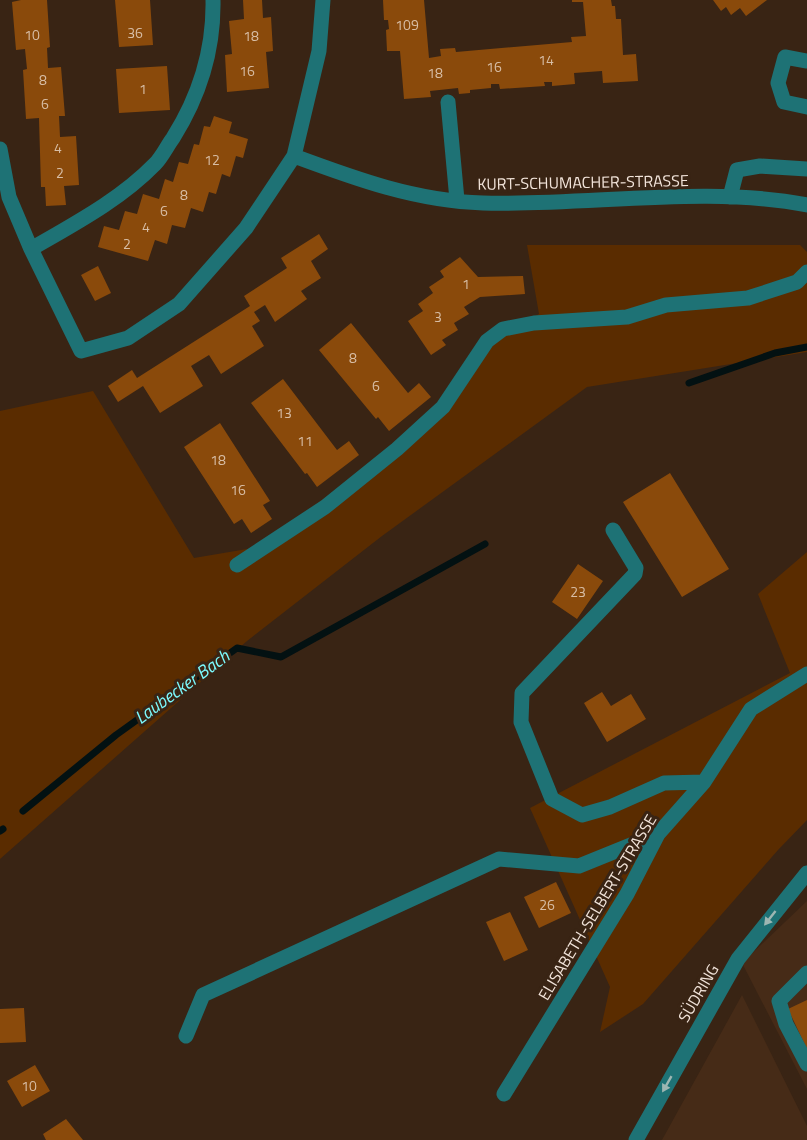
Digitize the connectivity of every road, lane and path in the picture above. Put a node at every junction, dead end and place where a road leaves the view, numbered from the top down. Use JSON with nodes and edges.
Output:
{"nodes":[{"id":1,"x":213,"y":0,"type":"edge"},
{"id":2,"x":323,"y":0,"type":"edge"},
{"id":3,"x":807,"y":61,"type":"edge"},
{"id":4,"x":448,"y":102,"type":"dead end"},
{"id":5,"x":807,"y":107,"type":"edge"},
{"id":6,"x":0,"y":149,"type":"edge"},
{"id":7,"x":294,"y":156,"type":"junction"},
{"id":8,"x":807,"y":169,"type":"edge"},
{"id":9,"x":730,"y":197,"type":"junction"},
{"id":10,"x":457,"y":200,"type":"junction"},
{"id":11,"x":807,"y":205,"type":"edge"},
{"id":12,"x":31,"y":249,"type":"junction"},
{"id":13,"x":807,"y":272,"type":"edge"},
{"id":14,"x":613,"y":530,"type":"dead end"},
{"id":15,"x":237,"y":565,"type":"dead end"},
{"id":16,"x":807,"y":674,"type":"edge"},
{"id":17,"x":704,"y":782,"type":"junction"},
{"id":18,"x":658,"y":834,"type":"junction"},
{"id":19,"x":807,"y":873,"type":"edge"},
{"id":20,"x":807,"y":973,"type":"edge"},
{"id":21,"x":186,"y":1036,"type":"dead end"},
{"id":22,"x":807,"y":1064,"type":"edge"},
{"id":23,"x":504,"y":1094,"type":"dead end"},
{"id":24,"x":636,"y":1140,"type":"edge"}],
"edges":[{"from":1,"to":12,"type":"street"},
{"from":2,"to":7,"type":"street"},
{"from":3,"to":5,"type":"street"},
{"from":4,"to":10,"type":"street"},
{"from":6,"to":12,"type":"street"},
{"from":7,"to":10,"type":"street","name":"KURT-SCHUMACHER-STRASSE"},
{"from":7,"to":12,"type":"street"},
{"from":8,"to":9,"type":"street"},
{"from":9,"to":10,"type":"street","name":"KURT-SCHUMACHER-STRASSE"},
{"from":9,"to":11,"type":"street","name":"KURT-SCHUMACHER-STRASSE"},
{"from":13,"to":15,"type":"street"},
{"from":14,"to":17,"type":"street"},
{"from":16,"to":17,"type":"street","name":"ELISABETH-SELBERT-STRASSE"},
{"from":17,"to":18,"type":"street","name":"ELISABETH-SELBERT-STRASSE"},
{"from":18,"to":21,"type":"street"},
{"from":18,"to":23,"type":"street","name":"ELISABETH-SELBERT-STRASSE"},
{"from":19,"to":24,"type":"street","name":"SÜDRING","one_way":true},
{"from":20,"to":22,"type":"street"}]}
